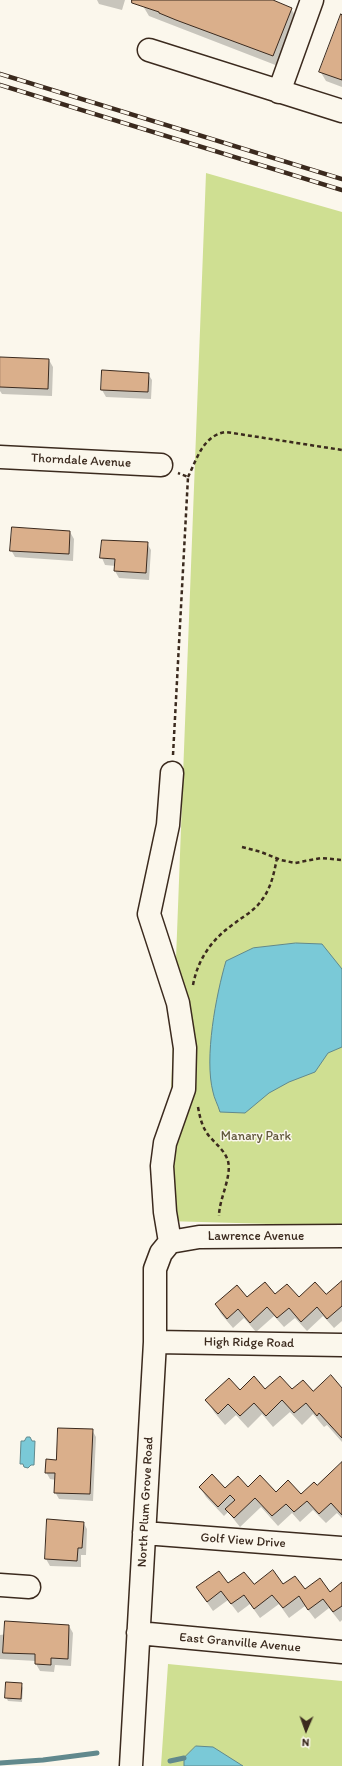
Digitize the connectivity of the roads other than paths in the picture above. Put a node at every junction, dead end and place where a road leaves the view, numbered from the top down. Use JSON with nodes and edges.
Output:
{"nodes":[{"id":1,"x":312,"y":0,"type":"edge"},
{"id":2,"x":149,"y":50,"type":"dead end"},
{"id":3,"x":279,"y":92,"type":"junction"},
{"id":4,"x":342,"y":111,"type":"edge"},
{"id":5,"x":0,"y":457,"type":"edge"},
{"id":6,"x":161,"y":465,"type":"road end"},
{"id":7,"x":172,"y":773,"type":"road end"},
{"id":8,"x":342,"y":1236,"type":"edge"},
{"id":9,"x":170,"y":1242,"type":"junction"},
{"id":10,"x":155,"y":1342,"type":"junction"},
{"id":11,"x":342,"y":1345,"type":"edge"},
{"id":12,"x":144,"y":1533,"type":"junction"},
{"id":13,"x":342,"y":1548,"type":"edge"},
{"id":14,"x":0,"y":1585,"type":"edge"},
{"id":15,"x":29,"y":1587,"type":"dead end"},
{"id":16,"x":138,"y":1633,"type":"junction"},
{"id":17,"x":342,"y":1652,"type":"edge"},
{"id":18,"x":131,"y":1766,"type":"edge"}],
"edges":[{"from":1,"to":3,"type":"street"},
{"from":2,"to":3,"type":"street"},
{"from":3,"to":4,"type":"street"},
{"from":5,"to":6,"type":"street","name":"Thorndale Avenue"},
{"from":7,"to":9,"type":"street"},
{"from":8,"to":9,"type":"street","name":"Lawrence Avenue"},
{"from":9,"to":10,"type":"street","name":"North Plum Grove Road"},
{"from":10,"to":11,"type":"street","name":"High Ridge Road"},
{"from":10,"to":12,"type":"street","name":"North Plum Grove Road"},
{"from":12,"to":13,"type":"street","name":"Golf View Drive"},
{"from":12,"to":16,"type":"street","name":"North Plum Grove Road"},
{"from":14,"to":15,"type":"street"},
{"from":16,"to":17,"type":"street","name":"East Granville Avenue"},
{"from":16,"to":18,"type":"street","name":"North Plum Grove Road"}]}
